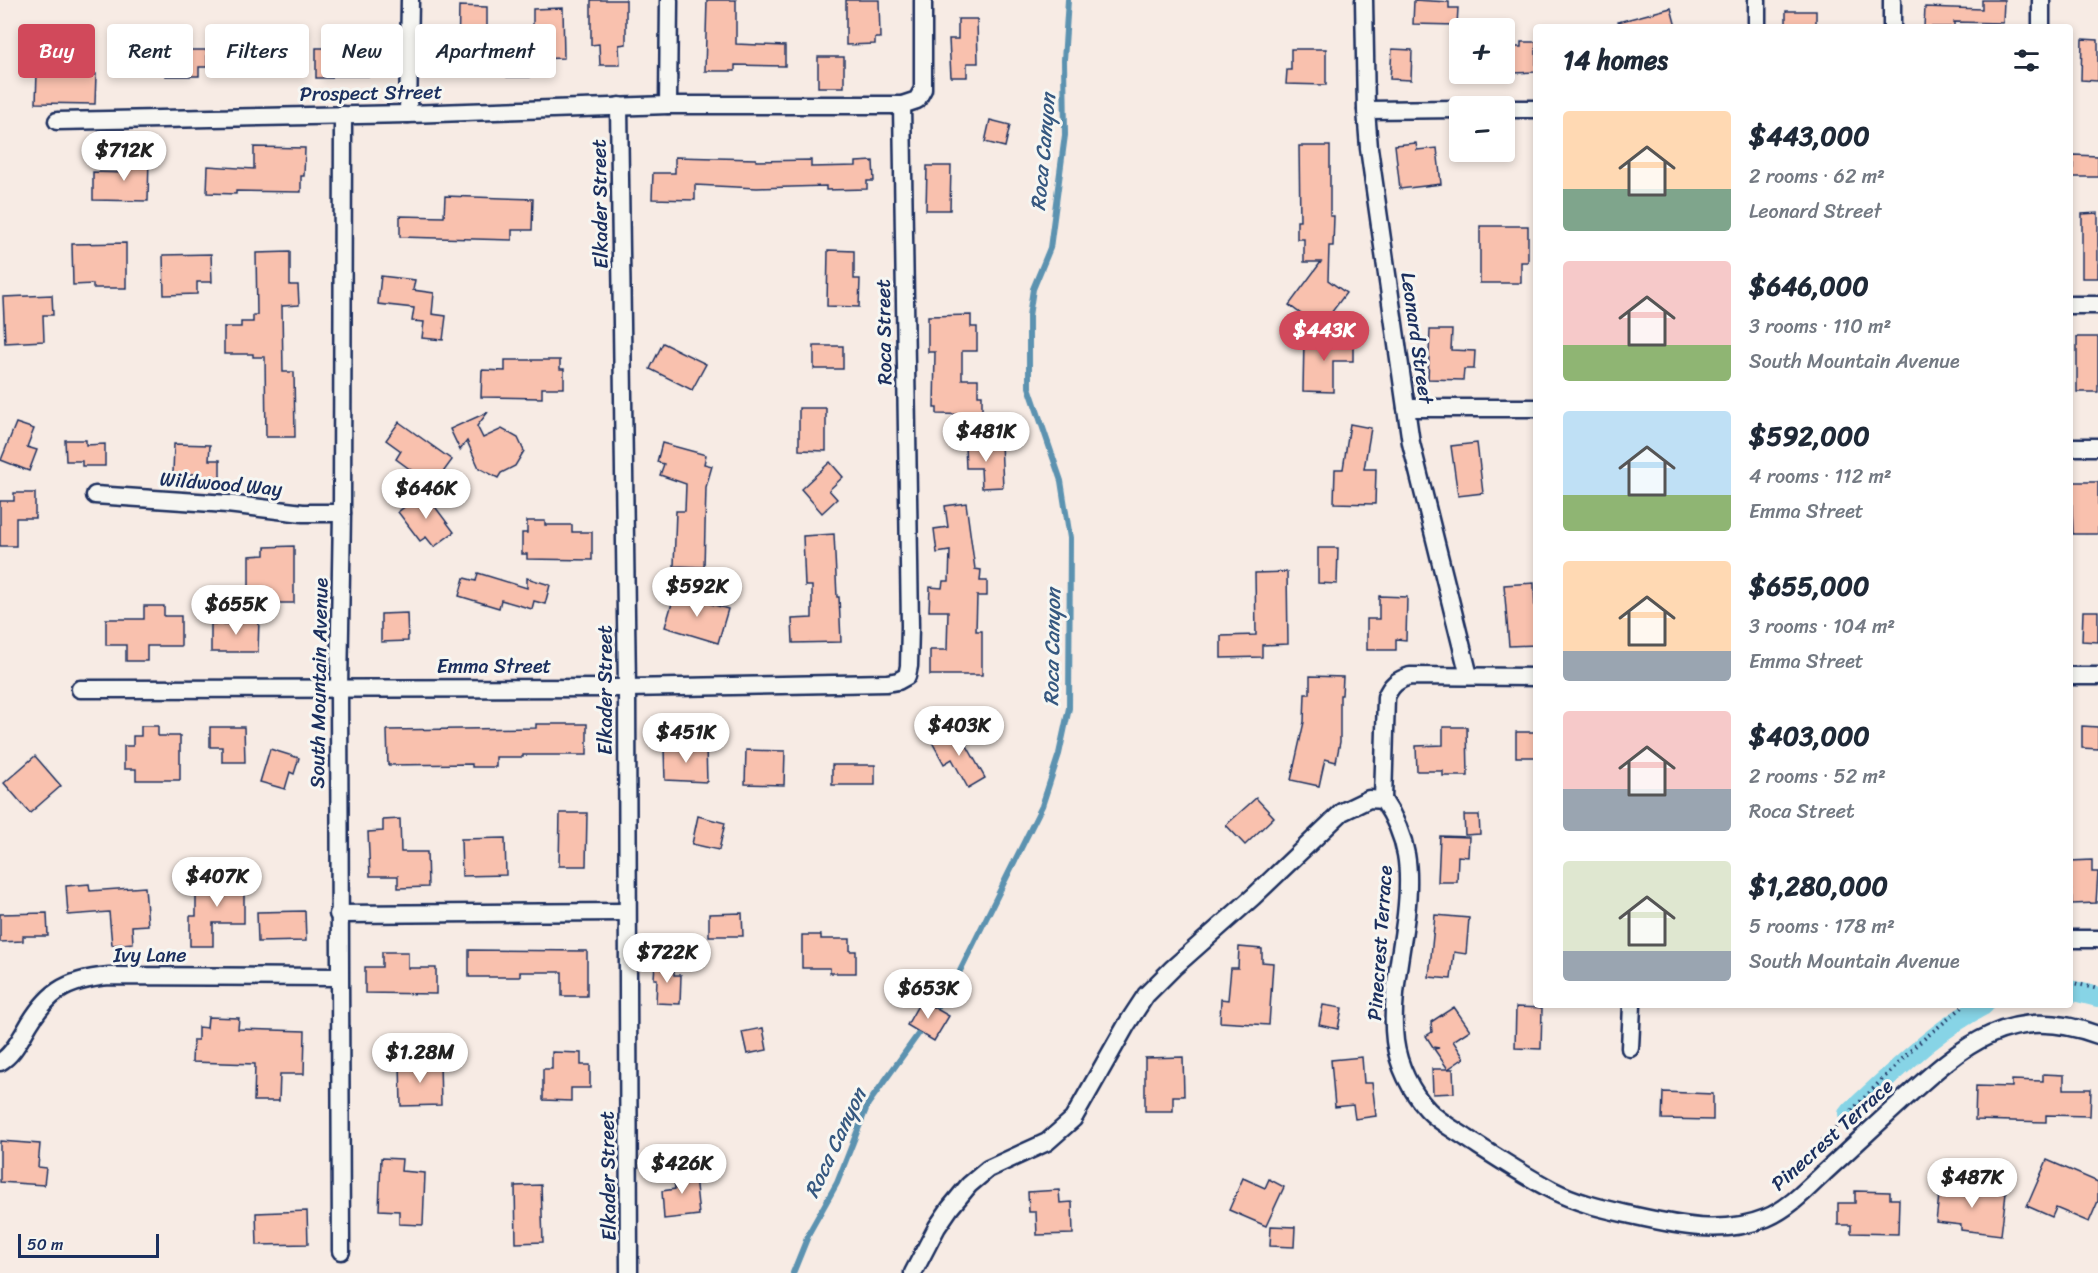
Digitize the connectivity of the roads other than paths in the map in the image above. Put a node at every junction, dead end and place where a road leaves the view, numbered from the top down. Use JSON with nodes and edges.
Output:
{"nodes":[{"id":1,"x":410,"y":0,"type":"edge"},
{"id":2,"x":669,"y":0,"type":"edge"},
{"id":3,"x":923,"y":0,"type":"edge"},
{"id":4,"x":1364,"y":0,"type":"edge"},
{"id":5,"x":1757,"y":0,"type":"edge"},
{"id":6,"x":1892,"y":0,"type":"edge"},
{"id":7,"x":2041,"y":0,"type":"edge"},
{"id":8,"x":1757,"y":24,"type":"edge"},
{"id":9,"x":1892,"y":24,"type":"edge"},
{"id":10,"x":2041,"y":24,"type":"edge"},
{"id":11,"x":668,"y":105,"type":"junction"},
{"id":12,"x":902,"y":105,"type":"junction"},
{"id":13,"x":619,"y":106,"type":"junction"},
{"id":14,"x":1449,"y":109,"type":"edge"},
{"id":15,"x":1515,"y":109,"type":"edge"},
{"id":16,"x":1533,"y":109,"type":"edge"},
{"id":17,"x":1366,"y":110,"type":"junction"},
{"id":18,"x":408,"y":114,"type":"junction"},
{"id":19,"x":343,"y":115,"type":"junction"},
{"id":20,"x":57,"y":121,"type":"dead end"},
{"id":21,"x":2073,"y":305,"type":"edge"},
{"id":22,"x":2098,"y":305,"type":"edge"},
{"id":23,"x":1406,"y":408,"type":"junction"},
{"id":24,"x":1533,"y":408,"type":"edge"},
{"id":25,"x":2073,"y":447,"type":"edge"},
{"id":26,"x":2098,"y":447,"type":"edge"},
{"id":27,"x":95,"y":495,"type":"dead end"},
{"id":28,"x":342,"y":513,"type":"junction"},
{"id":29,"x":907,"y":676,"type":"joint"},
{"id":30,"x":1469,"y":676,"type":"junction"},
{"id":31,"x":2073,"y":676,"type":"edge"},
{"id":32,"x":2098,"y":676,"type":"edge"},
{"id":33,"x":1533,"y":677,"type":"edge"},
{"id":34,"x":339,"y":687,"type":"junction"},
{"id":35,"x":627,"y":688,"type":"junction"},
{"id":36,"x":80,"y":689,"type":"dead end"},
{"id":37,"x":1383,"y":800,"type":"junction"},
{"id":38,"x":626,"y":912,"type":"junction"},
{"id":39,"x":338,"y":914,"type":"junction"},
{"id":40,"x":2073,"y":939,"type":"edge"},
{"id":41,"x":2098,"y":939,"type":"edge"},
{"id":42,"x":339,"y":977,"type":"junction"},
{"id":43,"x":1632,"y":1008,"type":"edge"},
{"id":44,"x":2098,"y":1035,"type":"edge"},
{"id":45,"x":1630,"y":1048,"type":"dead end"},
{"id":46,"x":0,"y":1062,"type":"edge"},
{"id":47,"x":341,"y":1251,"type":"dead end"},
{"id":48,"x":629,"y":1273,"type":"edge"},
{"id":49,"x":913,"y":1273,"type":"edge"}],
"edges":[{"from":1,"to":18,"type":"street"},
{"from":2,"to":11,"type":"street"},
{"from":3,"to":12,"type":"street"},
{"from":4,"to":17,"type":"street","name":"Leonard Street"},
{"from":5,"to":8,"type":"street"},
{"from":6,"to":9,"type":"street"},
{"from":7,"to":10,"type":"street"},
{"from":11,"to":12,"type":"street","name":"Prospect Street"},
{"from":11,"to":13,"type":"street","name":"Prospect Street"},
{"from":12,"to":29,"type":"street","name":"Roca Street"},
{"from":13,"to":18,"type":"street","name":"Prospect Street"},
{"from":13,"to":35,"type":"street","name":"Elkader Street"},
{"from":14,"to":17,"type":"street"},
{"from":15,"to":16,"type":"street"},
{"from":17,"to":23,"type":"street","name":"Leonard Street"},
{"from":18,"to":19,"type":"street","name":"Prospect Street"},
{"from":19,"to":20,"type":"street","name":"Prospect Street"},
{"from":19,"to":28,"type":"street","name":"South Mountain Avenue"},
{"from":21,"to":22,"type":"street"},
{"from":23,"to":24,"type":"street"},
{"from":23,"to":30,"type":"street","name":"Leonard Street"},
{"from":25,"to":26,"type":"street"},
{"from":27,"to":28,"type":"street","name":"Wildwood Way"},
{"from":28,"to":34,"type":"street","name":"South Mountain Avenue"},
{"from":29,"to":35,"type":"street","name":"Emma Street"},
{"from":30,"to":33,"type":"street"},
{"from":30,"to":37,"type":"street"},
{"from":31,"to":32,"type":"street"},
{"from":34,"to":35,"type":"street","name":"Emma Street"},
{"from":34,"to":36,"type":"street","name":"Emma Street"},
{"from":34,"to":39,"type":"street","name":"South Mountain Avenue"},
{"from":35,"to":38,"type":"street","name":"Elkader Street"},
{"from":37,"to":44,"type":"street","name":"Pinecrest Terrace"},
{"from":37,"to":49,"type":"street"},
{"from":38,"to":39,"type":"street"},
{"from":38,"to":48,"type":"street","name":"Elkader Street"},
{"from":39,"to":42,"type":"street","name":"South Mountain Avenue"},
{"from":40,"to":41,"type":"street"},
{"from":42,"to":46,"type":"street","name":"Ivy Lane"},
{"from":42,"to":47,"type":"street","name":"South Mountain Avenue"},
{"from":43,"to":45,"type":"street"}]}
